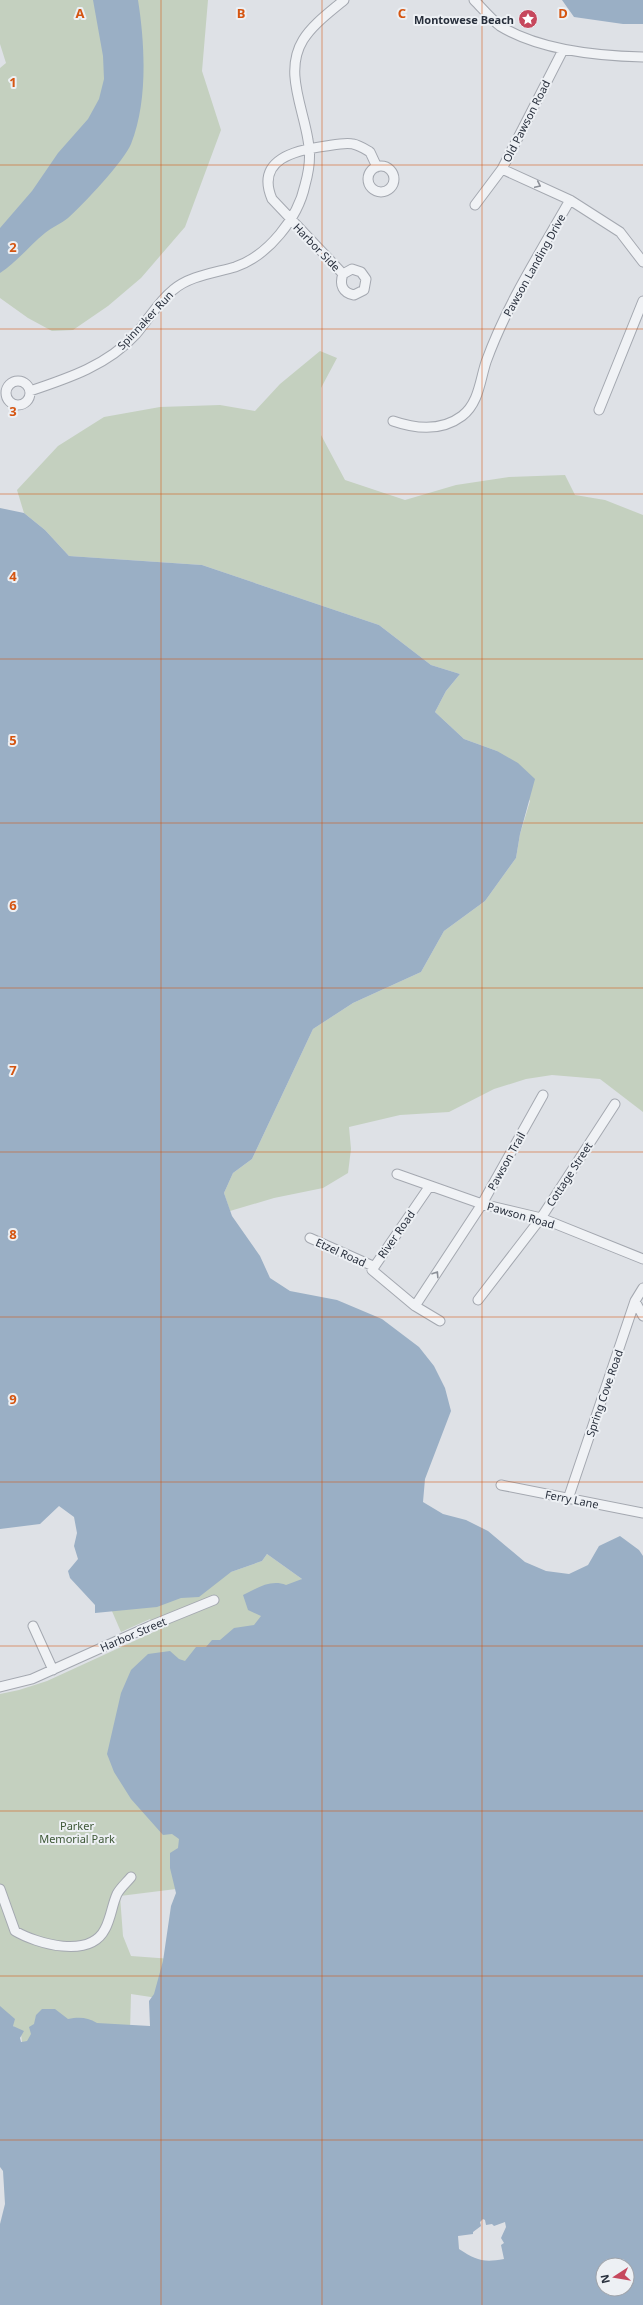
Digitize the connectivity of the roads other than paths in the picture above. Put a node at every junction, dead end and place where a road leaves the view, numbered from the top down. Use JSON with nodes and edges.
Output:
{"nodes":[{"id":1,"x":344,"y":0,"type":"edge"},
{"id":2,"x":474,"y":0,"type":"edge"},
{"id":3,"x":563,"y":50,"type":"junction"},
{"id":4,"x":643,"y":57,"type":"edge"},
{"id":5,"x":309,"y":148,"type":"junction"},
{"id":6,"x":376,"y":167,"type":"dead end"},
{"id":7,"x":502,"y":169,"type":"junction"},
{"id":8,"x":570,"y":200,"type":"junction"},
{"id":9,"x":475,"y":205,"type":"dead end"},
{"id":10,"x":291,"y":219,"type":"junction"},
{"id":11,"x":643,"y":262,"type":"edge"},
{"id":12,"x":343,"y":274,"type":"dead end"},
{"id":13,"x":643,"y":302,"type":"edge"},
{"id":14,"x":30,"y":391,"type":"dead end"},
{"id":15,"x":599,"y":410,"type":"dead end"},
{"id":16,"x":393,"y":421,"type":"dead end"},
{"id":17,"x":543,"y":1095,"type":"dead end"},
{"id":18,"x":614,"y":1104,"type":"dead end"},
{"id":19,"x":397,"y":1174,"type":"dead end"},
{"id":20,"x":429,"y":1187,"type":"junction"},
{"id":21,"x":482,"y":1204,"type":"junction"},
{"id":22,"x":541,"y":1218,"type":"junction"},
{"id":23,"x":310,"y":1238,"type":"dead end"},
{"id":24,"x":643,"y":1259,"type":"edge"},
{"id":25,"x":373,"y":1266,"type":"junction"},
{"id":26,"x":643,"y":1288,"type":"edge"},
{"id":27,"x":478,"y":1300,"type":"dead end"},
{"id":28,"x":635,"y":1301,"type":"junction"},
{"id":29,"x":415,"y":1306,"type":"junction"},
{"id":30,"x":643,"y":1316,"type":"edge"},
{"id":31,"x":440,"y":1321,"type":"dead end"},
{"id":32,"x":501,"y":1485,"type":"dead end"},
{"id":33,"x":568,"y":1499,"type":"junction"},
{"id":34,"x":643,"y":1513,"type":"edge"},
{"id":35,"x":214,"y":1600,"type":"dead end"},
{"id":36,"x":33,"y":1626,"type":"dead end"},
{"id":37,"x":53,"y":1670,"type":"junction"},
{"id":38,"x":0,"y":1687,"type":"edge"},
{"id":39,"x":131,"y":1877,"type":"dead end"},
{"id":40,"x":0,"y":1889,"type":"edge"}],
"edges":[{"from":1,"to":5,"type":"street","name":"Spinnaker Run"},
{"from":2,"to":3,"type":"street"},
{"from":3,"to":4,"type":"street"},
{"from":3,"to":7,"type":"street","name":"Old Pawson Road"},
{"from":5,"to":6,"type":"street","name":"Harbor Side"},
{"from":5,"to":10,"type":"street","name":"Spinnaker Run"},
{"from":5,"to":10,"type":"street","name":"Harbor Side"},
{"from":7,"to":8,"type":"street","name":"Old Pawson Road","one_way":true},
{"from":7,"to":9,"type":"street"},
{"from":8,"to":11,"type":"street","name":"Old Pawson Road"},
{"from":8,"to":16,"type":"street","name":"Pawson Landing Drive"},
{"from":10,"to":12,"type":"street","name":"Harbor Side"},
{"from":10,"to":14,"type":"street","name":"Spinnaker Run"},
{"from":13,"to":15,"type":"street"},
{"from":17,"to":21,"type":"street","name":"Pawson Trail"},
{"from":18,"to":22,"type":"street","name":"Cottage Street"},
{"from":19,"to":20,"type":"street","name":"Pawson Road"},
{"from":20,"to":21,"type":"street","name":"Pawson Road"},
{"from":20,"to":25,"type":"street","name":"River Road"},
{"from":21,"to":22,"type":"street","name":"Pawson Road"},
{"from":29,"to":21,"type":"street","name":"Pawson Trail","one_way":true},
{"from":22,"to":24,"type":"street","name":"Pawson Road"},
{"from":22,"to":27,"type":"street","name":"Cottage Street"},
{"from":23,"to":25,"type":"street","name":"Etzel Road"},
{"from":25,"to":29,"type":"street","name":"River Road"},
{"from":26,"to":28,"type":"street","name":"Spring Cove Road"},
{"from":28,"to":30,"type":"street"},
{"from":28,"to":33,"type":"street","name":"Spring Cove Road"},
{"from":29,"to":31,"type":"street","name":"River Road"},
{"from":32,"to":33,"type":"street","name":"Ferry Lane"},
{"from":33,"to":34,"type":"street","name":"Ferry Lane"},
{"from":35,"to":37,"type":"street","name":"Harbor Street"},
{"from":36,"to":37,"type":"street"},
{"from":37,"to":38,"type":"street","name":"Harbor Street"},
{"from":39,"to":40,"type":"street"}]}
